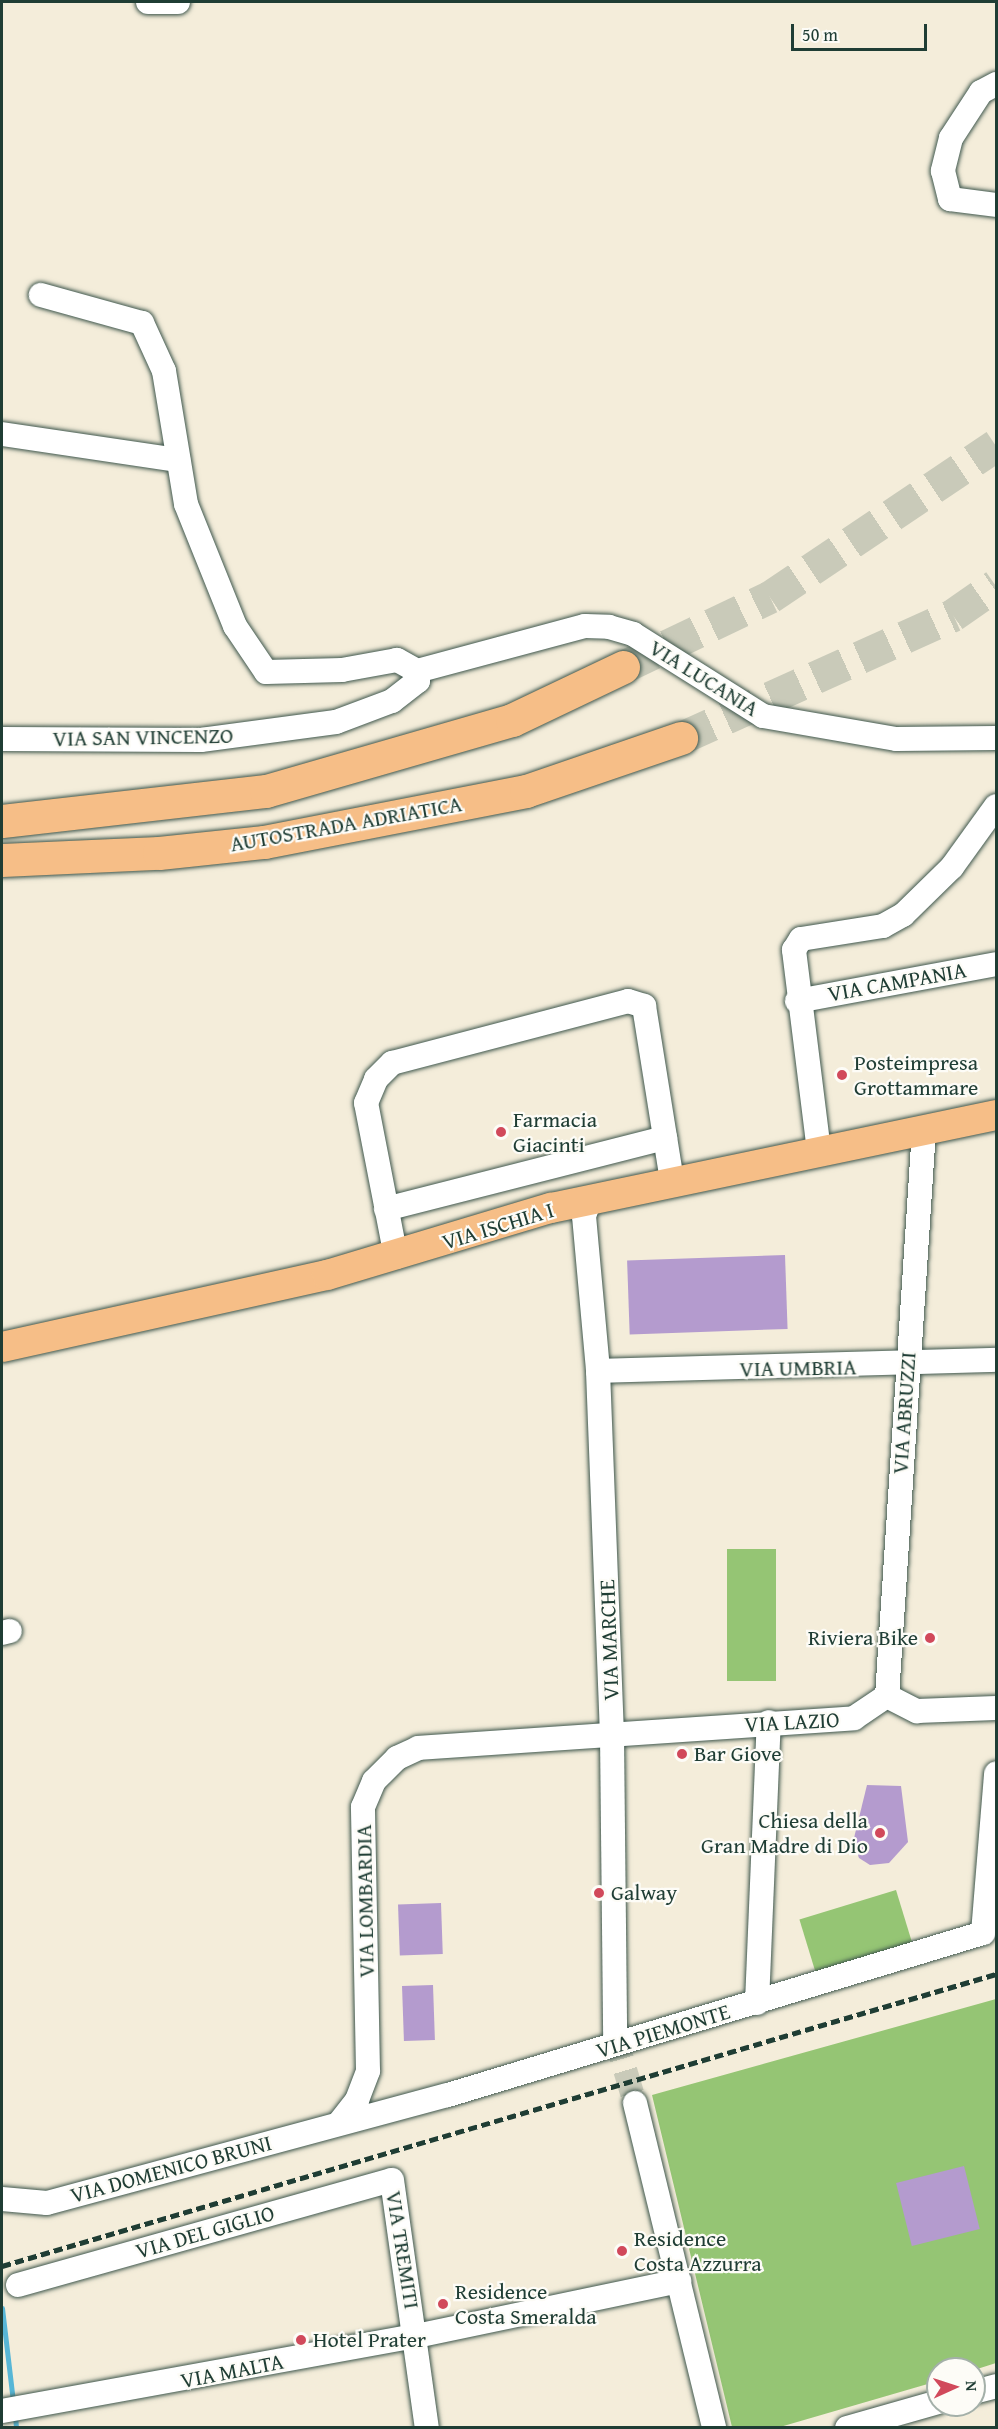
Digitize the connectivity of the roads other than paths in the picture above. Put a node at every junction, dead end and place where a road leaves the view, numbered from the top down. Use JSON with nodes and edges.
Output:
{"nodes":[{"id":1,"x":148,"y":2,"type":"edge"},
{"id":2,"x":177,"y":2,"type":"edge"},
{"id":3,"x":996,"y":84,"type":"edge"},
{"id":4,"x":996,"y":205,"type":"edge"},
{"id":5,"x":41,"y":295,"type":"dead end"},
{"id":6,"x":2,"y":434,"type":"edge"},
{"id":7,"x":178,"y":460,"type":"junction"},
{"id":8,"x":623,"y":667,"type":"tunnel mouth"},
{"id":9,"x":417,"y":672,"type":"junction"},
{"id":10,"x":681,"y":738,"type":"tunnel mouth"},
{"id":11,"x":996,"y":738,"type":"edge"},
{"id":12,"x":2,"y":739,"type":"edge"},
{"id":13,"x":996,"y":806,"type":"edge"},
{"id":14,"x":2,"y":820,"type":"edge"},
{"id":15,"x":2,"y":860,"type":"edge"},
{"id":16,"x":996,"y":964,"type":"edge"},
{"id":17,"x":797,"y":1001,"type":"junction"},
{"id":18,"x":996,"y":1115,"type":"edge"},
{"id":19,"x":924,"y":1130,"type":"junction"},
{"id":20,"x":665,"y":1138,"type":"junction"},
{"id":21,"x":819,"y":1151,"type":"junction"},
{"id":22,"x":672,"y":1180,"type":"junction"},
{"id":23,"x":590,"y":1200,"type":"junction"},
{"id":24,"x":386,"y":1209,"type":"junction"},
{"id":25,"x":396,"y":1257,"type":"junction"},
{"id":26,"x":2,"y":1347,"type":"edge"},
{"id":27,"x":996,"y":1360,"type":"edge"},
{"id":28,"x":907,"y":1366,"type":"junction"},
{"id":29,"x":598,"y":1371,"type":"junction"},
{"id":30,"x":887,"y":1696,"type":"junction"},
{"id":31,"x":996,"y":1708,"type":"edge"},
{"id":32,"x":770,"y":1722,"type":"junction"},
{"id":33,"x":612,"y":1735,"type":"junction"},
{"id":34,"x":996,"y":1774,"type":"edge"},
{"id":35,"x":757,"y":2003,"type":"junction"},
{"id":36,"x":615,"y":2036,"type":"tunnel mouth"},
{"id":37,"x":635,"y":2103,"type":"tunnel mouth"},
{"id":38,"x":340,"y":2122,"type":"junction"},
{"id":39,"x":392,"y":2180,"type":"joint"},
{"id":40,"x":2,"y":2199,"type":"edge"},
{"id":41,"x":679,"y":2281,"type":"junction"},
{"id":42,"x":18,"y":2284,"type":"dead end"},
{"id":43,"x":416,"y":2336,"type":"junction"},
{"id":44,"x":926,"y":2405,"type":"edge"},
{"id":45,"x":20,"y":2413,"type":"edge"},
{"id":46,"x":427,"y":2427,"type":"edge"},
{"id":47,"x":714,"y":2427,"type":"edge"},
{"id":48,"x":847,"y":2427,"type":"edge"}],
"edges":[{"from":1,"to":2,"type":"street"},
{"from":3,"to":4,"type":"street"},
{"from":5,"to":7,"type":"street"},
{"from":6,"to":7,"type":"street"},
{"from":7,"to":9,"type":"street"},
{"from":8,"to":14,"type":"highway","name":"AUTOSTRADA ADRIATICA"},
{"from":9,"to":11,"type":"street","name":"VIA LUCANIA"},
{"from":9,"to":12,"type":"street","name":"VIA SAN VINCENZO"},
{"from":10,"to":15,"type":"highway","name":"AUTOSTRADA ADRIATICA"},
{"from":13,"to":17,"type":"street"},
{"from":16,"to":17,"type":"street","name":"VIA CAMPANIA"},
{"from":17,"to":21,"type":"street"},
{"from":18,"to":19,"type":"main road","name":"VIA ISCHIA I"},
{"from":19,"to":21,"type":"main road","name":"VIA ISCHIA I"},
{"from":19,"to":28,"type":"street","name":"VIA ABRUZZI"},
{"from":20,"to":22,"type":"street"},
{"from":20,"to":24,"type":"street"},
{"from":20,"to":24,"type":"street"},
{"from":21,"to":22,"type":"main road","name":"VIA ISCHIA I"},
{"from":22,"to":23,"type":"main road","name":"VIA ISCHIA I"},
{"from":23,"to":25,"type":"main road","name":"VIA ISCHIA I"},
{"from":23,"to":29,"type":"street","name":"VIA MARCHE"},
{"from":24,"to":25,"type":"street"},
{"from":25,"to":26,"type":"main road","name":"VIA ISCHIA I"},
{"from":27,"to":28,"type":"street","name":"VIA UMBRIA"},
{"from":28,"to":29,"type":"street","name":"VIA UMBRIA"},
{"from":28,"to":30,"type":"street","name":"VIA ABRUZZI"},
{"from":29,"to":33,"type":"street","name":"VIA MARCHE"},
{"from":30,"to":31,"type":"street"},
{"from":30,"to":32,"type":"street","name":"VIA LAZIO"},
{"from":32,"to":33,"type":"street","name":"VIA LAZIO"},
{"from":32,"to":35,"type":"street"},
{"from":33,"to":36,"type":"street","name":"VIA MARCHE"},
{"from":33,"to":38,"type":"street","name":"VIA LOMBARDIA"},
{"from":34,"to":35,"type":"street","name":"VIA PIEMONTE"},
{"from":35,"to":38,"type":"street","name":"VIA PIEMONTE"},
{"from":37,"to":41,"type":"street"},
{"from":38,"to":40,"type":"street","name":"VIA DOMENICO BRUNI"},
{"from":39,"to":42,"type":"street","name":"VIA DEL GIGLIO"},
{"from":39,"to":43,"type":"street","name":"VIA TREMITI"},
{"from":41,"to":43,"type":"street","name":"VIA MALTA"},
{"from":41,"to":47,"type":"street"},
{"from":43,"to":45,"type":"street","name":"VIA MALTA"},
{"from":43,"to":46,"type":"street","name":"VIA TREMITI"},
{"from":44,"to":48,"type":"street"}]}
